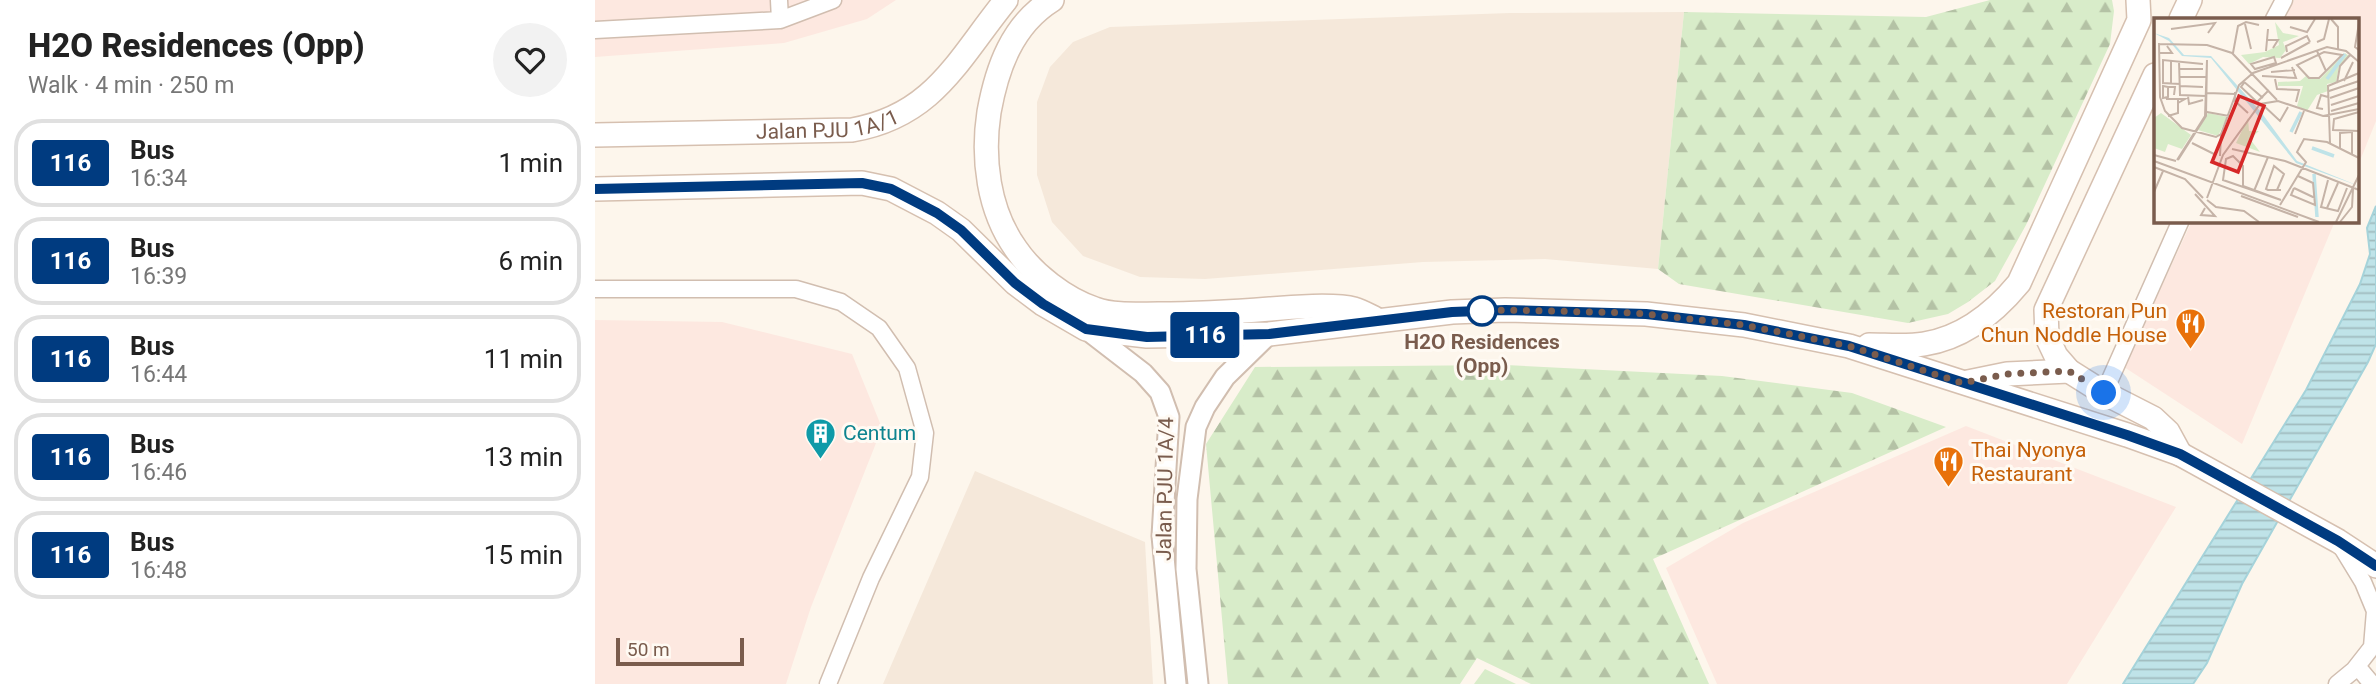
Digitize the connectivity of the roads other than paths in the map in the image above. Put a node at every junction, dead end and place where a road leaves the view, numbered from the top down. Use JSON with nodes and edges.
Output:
{"nodes":[{"id":1,"x":779,"y":0,"type":"edge"},
{"id":2,"x":833,"y":0,"type":"edge"},
{"id":3,"x":1006,"y":0,"type":"edge"},
{"id":4,"x":1052,"y":0,"type":"edge"},
{"id":5,"x":2138,"y":0,"type":"edge"},
{"id":6,"x":2190,"y":0,"type":"edge"},
{"id":7,"x":2284,"y":0,"type":"edge"},
{"id":8,"x":806,"y":6,"type":"edge"},
{"id":9,"x":2181,"y":18,"type":"edge"},
{"id":10,"x":2275,"y":18,"type":"edge"},
{"id":11,"x":780,"y":20,"type":"junction"},
{"id":12,"x":595,"y":30,"type":"edge"},
{"id":13,"x":2154,"y":77,"type":"edge"},
{"id":14,"x":595,"y":135,"type":"edge"},
{"id":15,"x":595,"y":189,"type":"edge"},
{"id":16,"x":2180,"y":222,"type":"edge"},
{"id":17,"x":595,"y":289,"type":"edge"},
{"id":18,"x":1380,"y":321,"type":"junction"},
{"id":19,"x":1086,"y":329,"type":"junction"},
{"id":20,"x":1269,"y":334,"type":"junction"},
{"id":21,"x":1849,"y":346,"type":"junction"},
{"id":22,"x":2069,"y":371,"type":"junction"},
{"id":23,"x":1962,"y":383,"type":"junction"},
{"id":24,"x":2104,"y":393,"type":"junction"},
{"id":25,"x":2184,"y":456,"type":"junction"},
{"id":26,"x":1187,"y":499,"type":"junction"},
{"id":27,"x":1165,"y":502,"type":"junction"},
{"id":28,"x":2338,"y":541,"type":"junction"},
{"id":29,"x":2376,"y":566,"type":"edge"},
{"id":30,"x":2374,"y":646,"type":"edge"},
{"id":31,"x":2357,"y":666,"type":"junction"},
{"id":32,"x":828,"y":684,"type":"edge"},
{"id":33,"x":1176,"y":684,"type":"edge"},
{"id":34,"x":1198,"y":684,"type":"edge"},
{"id":35,"x":2337,"y":684,"type":"edge"},
{"id":36,"x":2372,"y":684,"type":"edge"}],
"edges":[{"from":1,"to":11,"type":"street"},
{"from":2,"to":8,"type":"street"},
{"from":3,"to":14,"type":"main road","name":"Jalan PJU 1A/1"},
{"from":4,"to":18,"type":"main road"},
{"from":5,"to":21,"type":"main road"},
{"from":6,"to":9,"type":"main road"},
{"from":7,"to":10,"type":"street"},
{"from":8,"to":11,"type":"street"},
{"from":11,"to":12,"type":"street"},
{"from":13,"to":22,"type":"main road"},
{"from":15,"to":19,"type":"main road"},
{"from":16,"to":24,"type":"street"},
{"from":17,"to":32,"type":"street"},
{"from":18,"to":20,"type":"main road"},
{"from":18,"to":21,"type":"main road"},
{"from":19,"to":20,"type":"main road"},
{"from":19,"to":27,"type":"street","name":"Jalan PJU 1A/4"},
{"from":20,"to":26,"type":"street","name":"Jalan PJU 1A/4"},
{"from":21,"to":23,"type":"main road"},
{"from":22,"to":23,"type":"main road"},
{"from":22,"to":24,"type":"main road"},
{"from":23,"to":25,"type":"main road"},
{"from":24,"to":25,"type":"main road"},
{"from":25,"to":28,"type":"main road"},
{"from":26,"to":27,"type":"street"},
{"from":26,"to":34,"type":"street","name":"Jalan PJU 1A/4"},
{"from":27,"to":33,"type":"street","name":"Jalan PJU 1A/4"},
{"from":28,"to":29,"type":"main road"},
{"from":28,"to":30,"type":"street"},
{"from":30,"to":31,"type":"street"},
{"from":31,"to":35,"type":"street"},
{"from":31,"to":36,"type":"street"}]}
